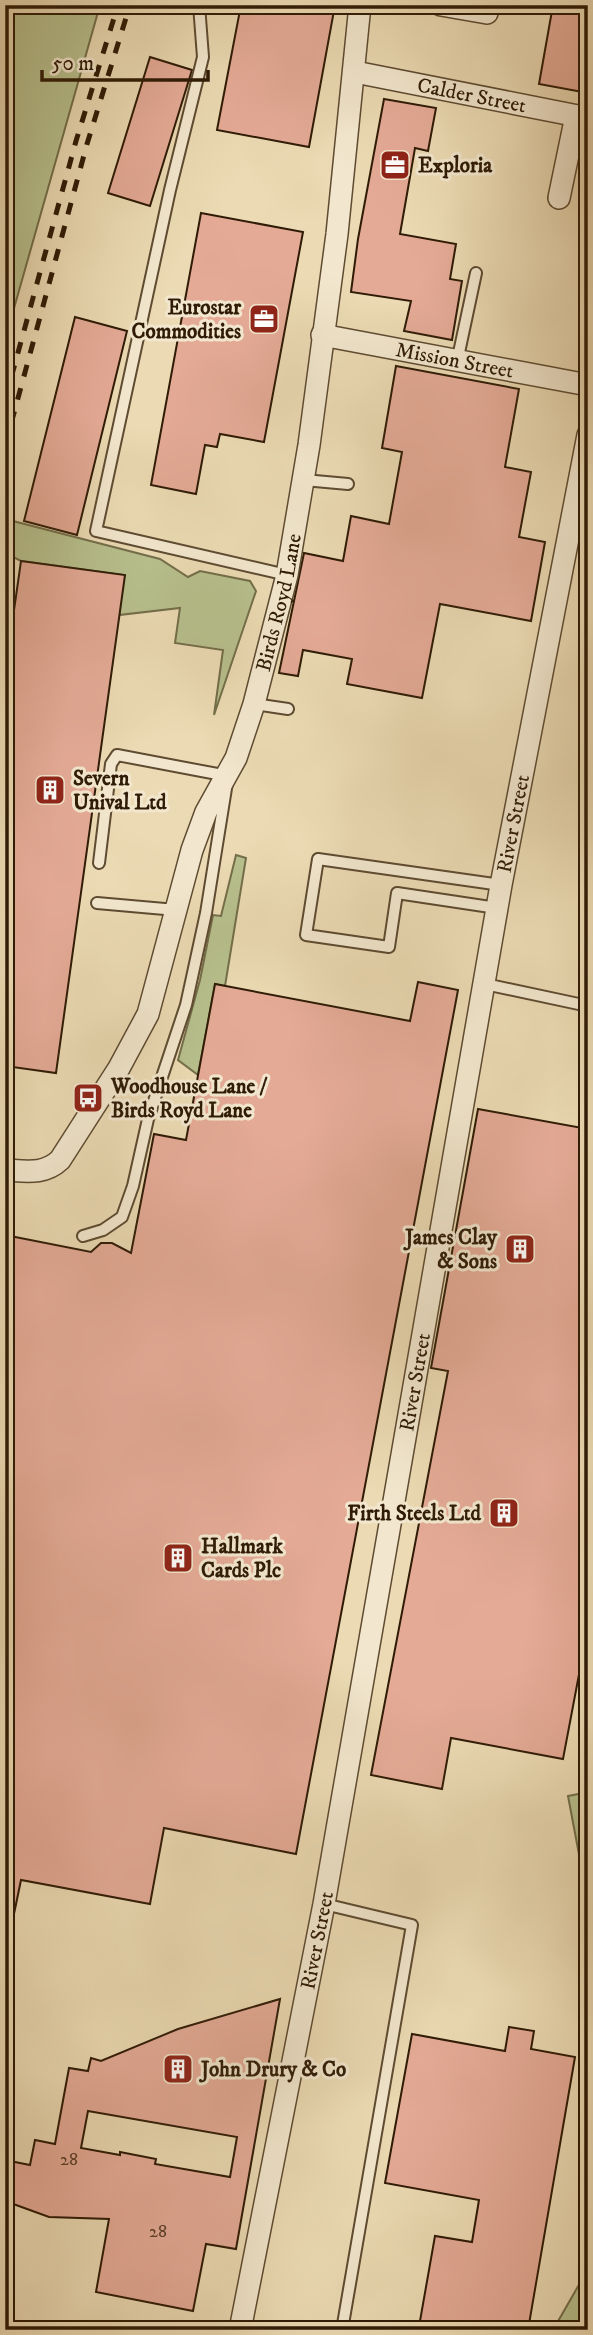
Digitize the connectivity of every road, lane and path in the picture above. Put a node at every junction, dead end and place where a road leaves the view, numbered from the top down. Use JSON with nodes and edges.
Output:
{"nodes":[{"id":1,"x":199,"y":5,"type":"edge"},
{"id":2,"x":360,"y":5,"type":"edge"},
{"id":3,"x":442,"y":5,"type":"edge"},
{"id":4,"x":487,"y":13,"type":"dead end"},
{"id":5,"x":355,"y":72,"type":"junction"},
{"id":6,"x":582,"y":117,"type":"edge"},
{"id":7,"x":558,"y":198,"type":"dead end"},
{"id":8,"x":476,"y":273,"type":"dead end"},
{"id":9,"x":322,"y":335,"type":"junction"},
{"id":10,"x":457,"y":362,"type":"junction"},
{"id":11,"x":588,"y":386,"type":"edge"},
{"id":12,"x":588,"y":435,"type":"edge"},
{"id":13,"x":303,"y":480,"type":"junction"},
{"id":14,"x":348,"y":484,"type":"dead end"},
{"id":15,"x":287,"y":575,"type":"junction"},
{"id":16,"x":254,"y":704,"type":"junction"},
{"id":17,"x":288,"y":709,"type":"dead end"},
{"id":18,"x":228,"y":776,"type":"junction"},
{"id":19,"x":99,"y":863,"type":"dead end"},
{"id":20,"x":501,"y":885,"type":"junction"},
{"id":21,"x":97,"y":903,"type":"dead end"},
{"id":22,"x":497,"y":908,"type":"junction"},
{"id":23,"x":176,"y":910,"type":"junction"},
{"id":24,"x":485,"y":984,"type":"junction"},
{"id":25,"x":588,"y":1006,"type":"edge"},
{"id":26,"x":5,"y":1170,"type":"edge"},
{"id":27,"x":83,"y":1236,"type":"dead end"},
{"id":28,"x":324,"y":1905,"type":"junction"},
{"id":29,"x":240,"y":2330,"type":"edge"},
{"id":30,"x":342,"y":2330,"type":"edge"}],
"edges":[{"from":1,"to":15,"type":"lane"},
{"from":2,"to":5,"type":"street","name":"Birds Royd Lane"},
{"from":3,"to":4,"type":"street"},
{"from":5,"to":6,"type":"street","name":"Calder Street"},
{"from":5,"to":9,"type":"street","name":"Birds Royd Lane"},
{"from":6,"to":7,"type":"street"},
{"from":8,"to":10,"type":"lane"},
{"from":9,"to":10,"type":"street","name":"Mission Street"},
{"from":9,"to":13,"type":"street","name":"Birds Royd Lane"},
{"from":10,"to":11,"type":"street","name":"Mission Street"},
{"from":12,"to":20,"type":"street","name":"River Street"},
{"from":13,"to":14,"type":"lane"},
{"from":13,"to":15,"type":"street","name":"Birds Royd Lane"},
{"from":15,"to":16,"type":"street","name":"Birds Royd Lane"},
{"from":16,"to":17,"type":"lane"},
{"from":16,"to":18,"type":"street","name":"Birds Royd Lane"},
{"from":18,"to":19,"type":"lane"},
{"from":18,"to":23,"type":"street","name":"Birds Royd Lane"},
{"from":18,"to":27,"type":"lane"},
{"from":20,"to":22,"type":"street","name":"River Street"},
{"from":20,"to":22,"type":"lane"},
{"from":21,"to":23,"type":"lane"},
{"from":22,"to":24,"type":"street","name":"River Street"},
{"from":23,"to":26,"type":"street","name":"Birds Royd Lane"},
{"from":24,"to":25,"type":"lane"},
{"from":24,"to":28,"type":"street","name":"River Street"},
{"from":28,"to":29,"type":"street","name":"River Street"},
{"from":28,"to":30,"type":"lane"}]}
